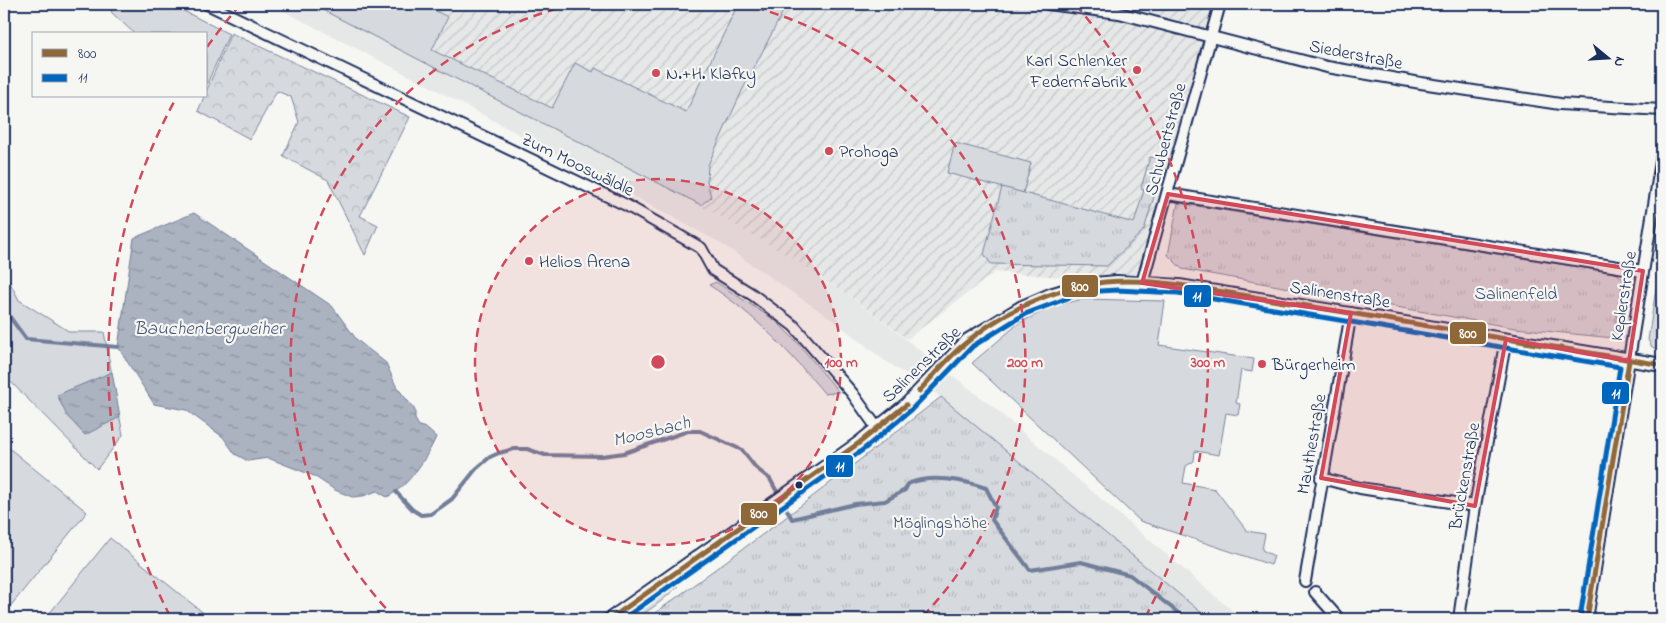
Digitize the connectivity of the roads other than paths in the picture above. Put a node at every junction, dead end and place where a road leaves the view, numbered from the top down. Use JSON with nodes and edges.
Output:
{"nodes":[{"id":1,"x":207,"y":4,"type":"edge"},
{"id":2,"x":1048,"y":4,"type":"edge"},
{"id":3,"x":1220,"y":4,"type":"edge"},
{"id":4,"x":1210,"y":36,"type":"junction"},
{"id":5,"x":1662,"y":110,"type":"edge"},
{"id":6,"x":1662,"y":155,"type":"edge"},
{"id":7,"x":1168,"y":194,"type":"junction"},
{"id":8,"x":1643,"y":271,"type":"junction"},
{"id":9,"x":1142,"y":283,"type":"junction"},
{"id":10,"x":1351,"y":313,"type":"junction"},
{"id":11,"x":1506,"y":339,"type":"junction"},
{"id":12,"x":1629,"y":361,"type":"junction"},
{"id":13,"x":1662,"y":366,"type":"edge"},
{"id":14,"x":877,"y":428,"type":"junction"},
{"id":15,"x":1321,"y":478,"type":"junction"},
{"id":16,"x":1474,"y":506,"type":"junction"},
{"id":17,"x":1305,"y":581,"type":"dead end"},
{"id":18,"x":1315,"y":592,"type":"dead end"},
{"id":19,"x":610,"y":619,"type":"edge"},
{"id":20,"x":1339,"y":619,"type":"edge"},
{"id":21,"x":1459,"y":619,"type":"edge"},
{"id":22,"x":1587,"y":619,"type":"edge"}],
"edges":[{"from":1,"to":14,"type":"street","name":"Zum Mooswäldle"},
{"from":2,"to":4,"type":"street","name":"Siederstraße"},
{"from":3,"to":4,"type":"street","name":"Schubertstraße"},
{"from":4,"to":5,"type":"street","name":"Siederstraße"},
{"from":4,"to":7,"type":"street","name":"Schubertstraße"},
{"from":6,"to":8,"type":"street","name":"Keplerstraße"},
{"from":7,"to":8,"type":"street"},
{"from":7,"to":9,"type":"street","name":"Schubertstraße"},
{"from":8,"to":12,"type":"street","name":"Keplerstraße"},
{"from":9,"to":10,"type":"street","name":"Salinenstraße"},
{"from":9,"to":14,"type":"street","name":"Salinenstraße"},
{"from":10,"to":11,"type":"street","name":"Salinenstraße"},
{"from":10,"to":15,"type":"street","name":"Mauthestraße"},
{"from":11,"to":12,"type":"street","name":"Salinenstraße"},
{"from":11,"to":16,"type":"street","name":"Brückenstraße"},
{"from":12,"to":13,"type":"street","name":"Salinenstraße"},
{"from":12,"to":22,"type":"street","name":"Keplerstraße"},
{"from":14,"to":19,"type":"street","name":"Salinenstraße"},
{"from":15,"to":16,"type":"street"},
{"from":15,"to":17,"type":"street","name":"Mauthestraße"},
{"from":16,"to":21,"type":"street","name":"Brückenstraße"},
{"from":18,"to":20,"type":"street"}]}
